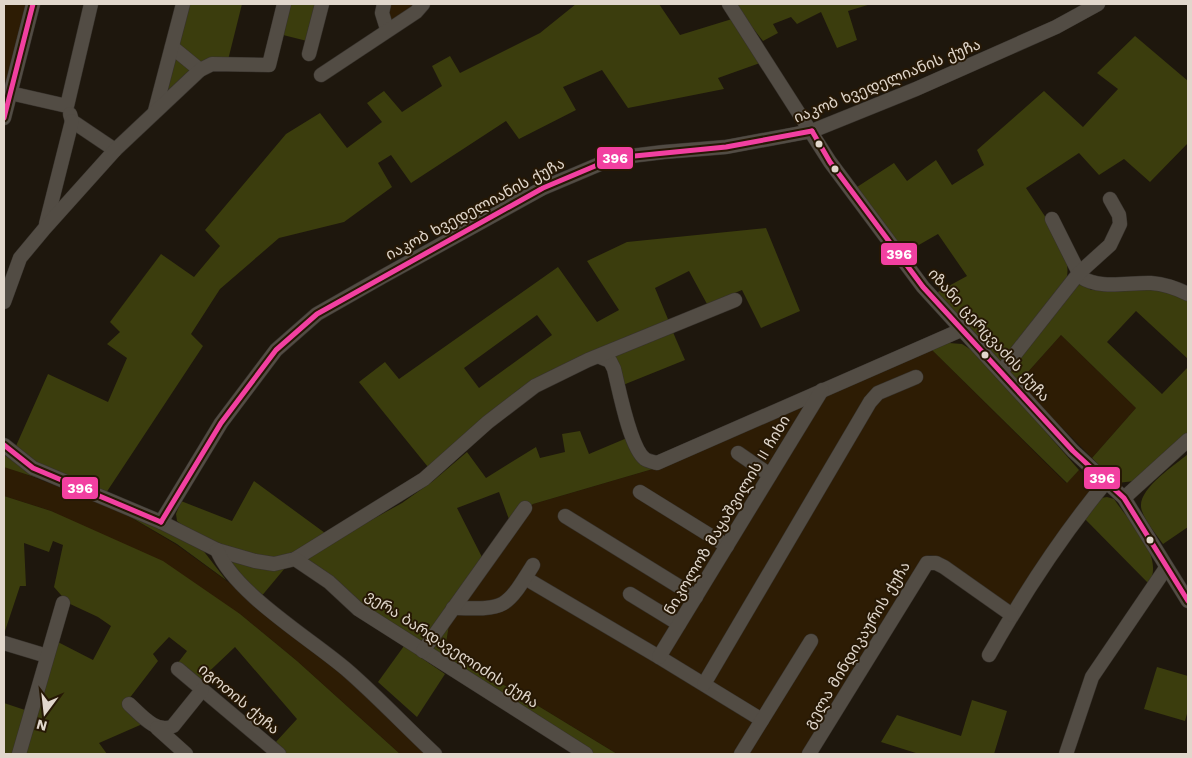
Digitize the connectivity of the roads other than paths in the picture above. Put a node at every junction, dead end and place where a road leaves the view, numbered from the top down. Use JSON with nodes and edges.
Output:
{"nodes":[{"id":1,"x":32,"y":4,"type":"edge"},
{"id":2,"x":91,"y":4,"type":"edge"},
{"id":3,"x":183,"y":4,"type":"edge"},
{"id":4,"x":284,"y":4,"type":"edge"},
{"id":5,"x":322,"y":4,"type":"edge"},
{"id":6,"x":384,"y":4,"type":"edge"},
{"id":7,"x":423,"y":4,"type":"edge"},
{"id":8,"x":729,"y":4,"type":"edge"},
{"id":9,"x":1098,"y":4,"type":"edge"},
{"id":10,"x":388,"y":29,"type":"junction"},
{"id":11,"x":172,"y":47,"type":"junction"},
{"id":12,"x":310,"y":54,"type":"dead end"},
{"id":13,"x":200,"y":70,"type":"junction"},
{"id":14,"x":321,"y":75,"type":"dead end"},
{"id":15,"x":10,"y":93,"type":"junction"},
{"id":16,"x":67,"y":106,"type":"junction"},
{"id":17,"x":4,"y":112,"type":"edge"},
{"id":18,"x":155,"y":112,"type":"junction"},
{"id":19,"x":72,"y":122,"type":"junction"},
{"id":20,"x":812,"y":132,"type":"junction"},
{"id":21,"x":115,"y":150,"type":"junction"},
{"id":22,"x":1110,"y":199,"type":"dead end"},
{"id":23,"x":1052,"y":219,"type":"dead end"},
{"id":24,"x":45,"y":228,"type":"junction"},
{"id":25,"x":1079,"y":273,"type":"junction"},
{"id":26,"x":1188,"y":294,"type":"edge"},
{"id":27,"x":735,"y":300,"type":"dead end"},
{"id":28,"x":4,"y":302,"type":"edge"},
{"id":29,"x":961,"y":330,"type":"junction"},
{"id":30,"x":600,"y":357,"type":"junction"},
{"id":31,"x":1001,"y":372,"type":"junction"},
{"id":32,"x":916,"y":377,"type":"dead end"},
{"id":33,"x":822,"y":390,"type":"junction"},
{"id":34,"x":1188,"y":440,"type":"edge"},
{"id":35,"x":4,"y":445,"type":"edge"},
{"id":36,"x":738,"y":453,"type":"dead end"},
{"id":37,"x":770,"y":475,"type":"junction"},
{"id":38,"x":1106,"y":482,"type":"junction"},
{"id":39,"x":640,"y":492,"type":"dead end"},
{"id":40,"x":1124,"y":498,"type":"junction"},
{"id":41,"x":525,"y":508,"type":"dead end"},
{"id":42,"x":565,"y":516,"type":"dead end"},
{"id":43,"x":161,"y":522,"type":"junction"},
{"id":44,"x":727,"y":546,"type":"junction"},
{"id":45,"x":217,"y":550,"type":"junction"},
{"id":46,"x":296,"y":559,"type":"junction"},
{"id":47,"x":533,"y":565,"type":"dead end"},
{"id":48,"x":1166,"y":568,"type":"junction"},
{"id":49,"x":525,"y":578,"type":"junction"},
{"id":50,"x":630,"y":594,"type":"dead end"},
{"id":51,"x":696,"y":597,"type":"junction"},
{"id":52,"x":1188,"y":601,"type":"edge"},
{"id":53,"x":62,"y":603,"type":"dead end"},
{"id":54,"x":453,"y":608,"type":"junction"},
{"id":55,"x":1012,"y":616,"type":"junction"},
{"id":56,"x":679,"y":624,"type":"junction"},
{"id":57,"x":811,"y":642,"type":"dead end"},
{"id":58,"x":4,"y":643,"type":"edge"},
{"id":59,"x":423,"y":651,"type":"junction"},
{"id":60,"x":989,"y":655,"type":"dead end"},
{"id":61,"x":47,"y":656,"type":"junction"},
{"id":62,"x":659,"y":657,"type":"junction"},
{"id":63,"x":178,"y":669,"type":"dead end"},
{"id":64,"x":704,"y":684,"type":"junction"},
{"id":65,"x":202,"y":690,"type":"junction"},
{"id":66,"x":129,"y":704,"type":"dead end"},
{"id":67,"x":762,"y":720,"type":"junction"},
{"id":68,"x":157,"y":728,"type":"junction"},
{"id":69,"x":18,"y":754,"type":"edge"},
{"id":70,"x":186,"y":754,"type":"edge"},
{"id":71,"x":279,"y":754,"type":"edge"},
{"id":72,"x":435,"y":754,"type":"edge"},
{"id":73,"x":586,"y":754,"type":"edge"},
{"id":74,"x":741,"y":754,"type":"edge"},
{"id":75,"x":809,"y":754,"type":"edge"},
{"id":76,"x":1066,"y":754,"type":"edge"}],
"edges":[{"from":1,"to":15,"type":"street"},
{"from":2,"to":16,"type":"street"},
{"from":3,"to":11,"type":"street"},
{"from":4,"to":13,"type":"street"},
{"from":5,"to":12,"type":"street"},
{"from":6,"to":10,"type":"street"},
{"from":7,"to":10,"type":"street"},
{"from":8,"to":20,"type":"street","name":"იზანი ცერცვაძის ქუჩა"},
{"from":9,"to":20,"type":"street","name":"იაკობ ხვედელიანის ქუჩა"},
{"from":10,"to":14,"type":"street"},
{"from":11,"to":13,"type":"street"},
{"from":11,"to":18,"type":"street"},
{"from":13,"to":18,"type":"street"},
{"from":15,"to":16,"type":"street"},
{"from":15,"to":17,"type":"street"},
{"from":16,"to":19,"type":"street"},
{"from":18,"to":21,"type":"street"},
{"from":19,"to":21,"type":"street"},
{"from":19,"to":24,"type":"street"},
{"from":20,"to":29,"type":"street","name":"იზანი ცერცვაძის ქუჩა"},
{"from":20,"to":43,"type":"street","name":"იაკობ ხვედელიანის ქუჩა"},
{"from":21,"to":24,"type":"street"},
{"from":22,"to":25,"type":"street"},
{"from":23,"to":25,"type":"street"},
{"from":24,"to":28,"type":"street"},
{"from":25,"to":26,"type":"street"},
{"from":25,"to":31,"type":"street"},
{"from":27,"to":30,"type":"street"},
{"from":29,"to":31,"type":"street","name":"იზანი ცერცვაძის ქუჩა"},
{"from":29,"to":33,"type":"street"},
{"from":30,"to":33,"type":"street"},
{"from":30,"to":46,"type":"street"},
{"from":31,"to":38,"type":"street","name":"იზანი ცერცვაძის ქუჩა"},
{"from":32,"to":64,"type":"street"},
{"from":33,"to":37,"type":"street","name":"ნიკოლოზ მაყაშვილის II ჩიხი"},
{"from":34,"to":40,"type":"street"},
{"from":35,"to":43,"type":"street"},
{"from":36,"to":37,"type":"street"},
{"from":37,"to":44,"type":"street","name":"ნიკოლოზ მაყაშვილის II ჩიხი"},
{"from":38,"to":40,"type":"street","name":"იზანი ცერცვაძის ქუჩა"},
{"from":38,"to":55,"type":"street"},
{"from":39,"to":44,"type":"street"},
{"from":40,"to":48,"type":"street","name":"იზანი ცერცვაძის ქუჩა"},
{"from":41,"to":54,"type":"street"},
{"from":42,"to":51,"type":"street"},
{"from":43,"to":45,"type":"street"},
{"from":44,"to":51,"type":"street","name":"ნიკოლოზ მაყაშვილის II ჩიხი"},
{"from":45,"to":46,"type":"street"},
{"from":45,"to":72,"type":"street"},
{"from":46,"to":59,"type":"street","name":"ვერა ბარდაველიძის ქუჩა"},
{"from":47,"to":49,"type":"street"},
{"from":48,"to":52,"type":"street","name":"იზანი ცერცვაძის ქუჩა"},
{"from":48,"to":76,"type":"street"},
{"from":49,"to":54,"type":"street"},
{"from":49,"to":62,"type":"street"},
{"from":50,"to":56,"type":"street"},
{"from":51,"to":56,"type":"street","name":"ნიკოლოზ მაყაშვილის II ჩიხი"},
{"from":53,"to":61,"type":"street"},
{"from":54,"to":59,"type":"street"},
{"from":55,"to":60,"type":"street"},
{"from":55,"to":75,"type":"street","name":"გელა მინდიკაურის ქუჩა"},
{"from":56,"to":62,"type":"street","name":"ნიკოლოზ მაყაშვილის II ჩიხი"},
{"from":57,"to":67,"type":"street"},
{"from":58,"to":61,"type":"street"},
{"from":59,"to":73,"type":"street","name":"ვერა ბარდაველიძის ქუჩა"},
{"from":61,"to":69,"type":"street"},
{"from":62,"to":64,"type":"street"},
{"from":63,"to":65,"type":"street","name":"იგოთის ქუჩა"},
{"from":64,"to":67,"type":"street"},
{"from":65,"to":68,"type":"street"},
{"from":65,"to":71,"type":"street","name":"იგოთის ქუჩა"},
{"from":66,"to":68,"type":"street"},
{"from":67,"to":74,"type":"street"},
{"from":68,"to":70,"type":"street"}]}
